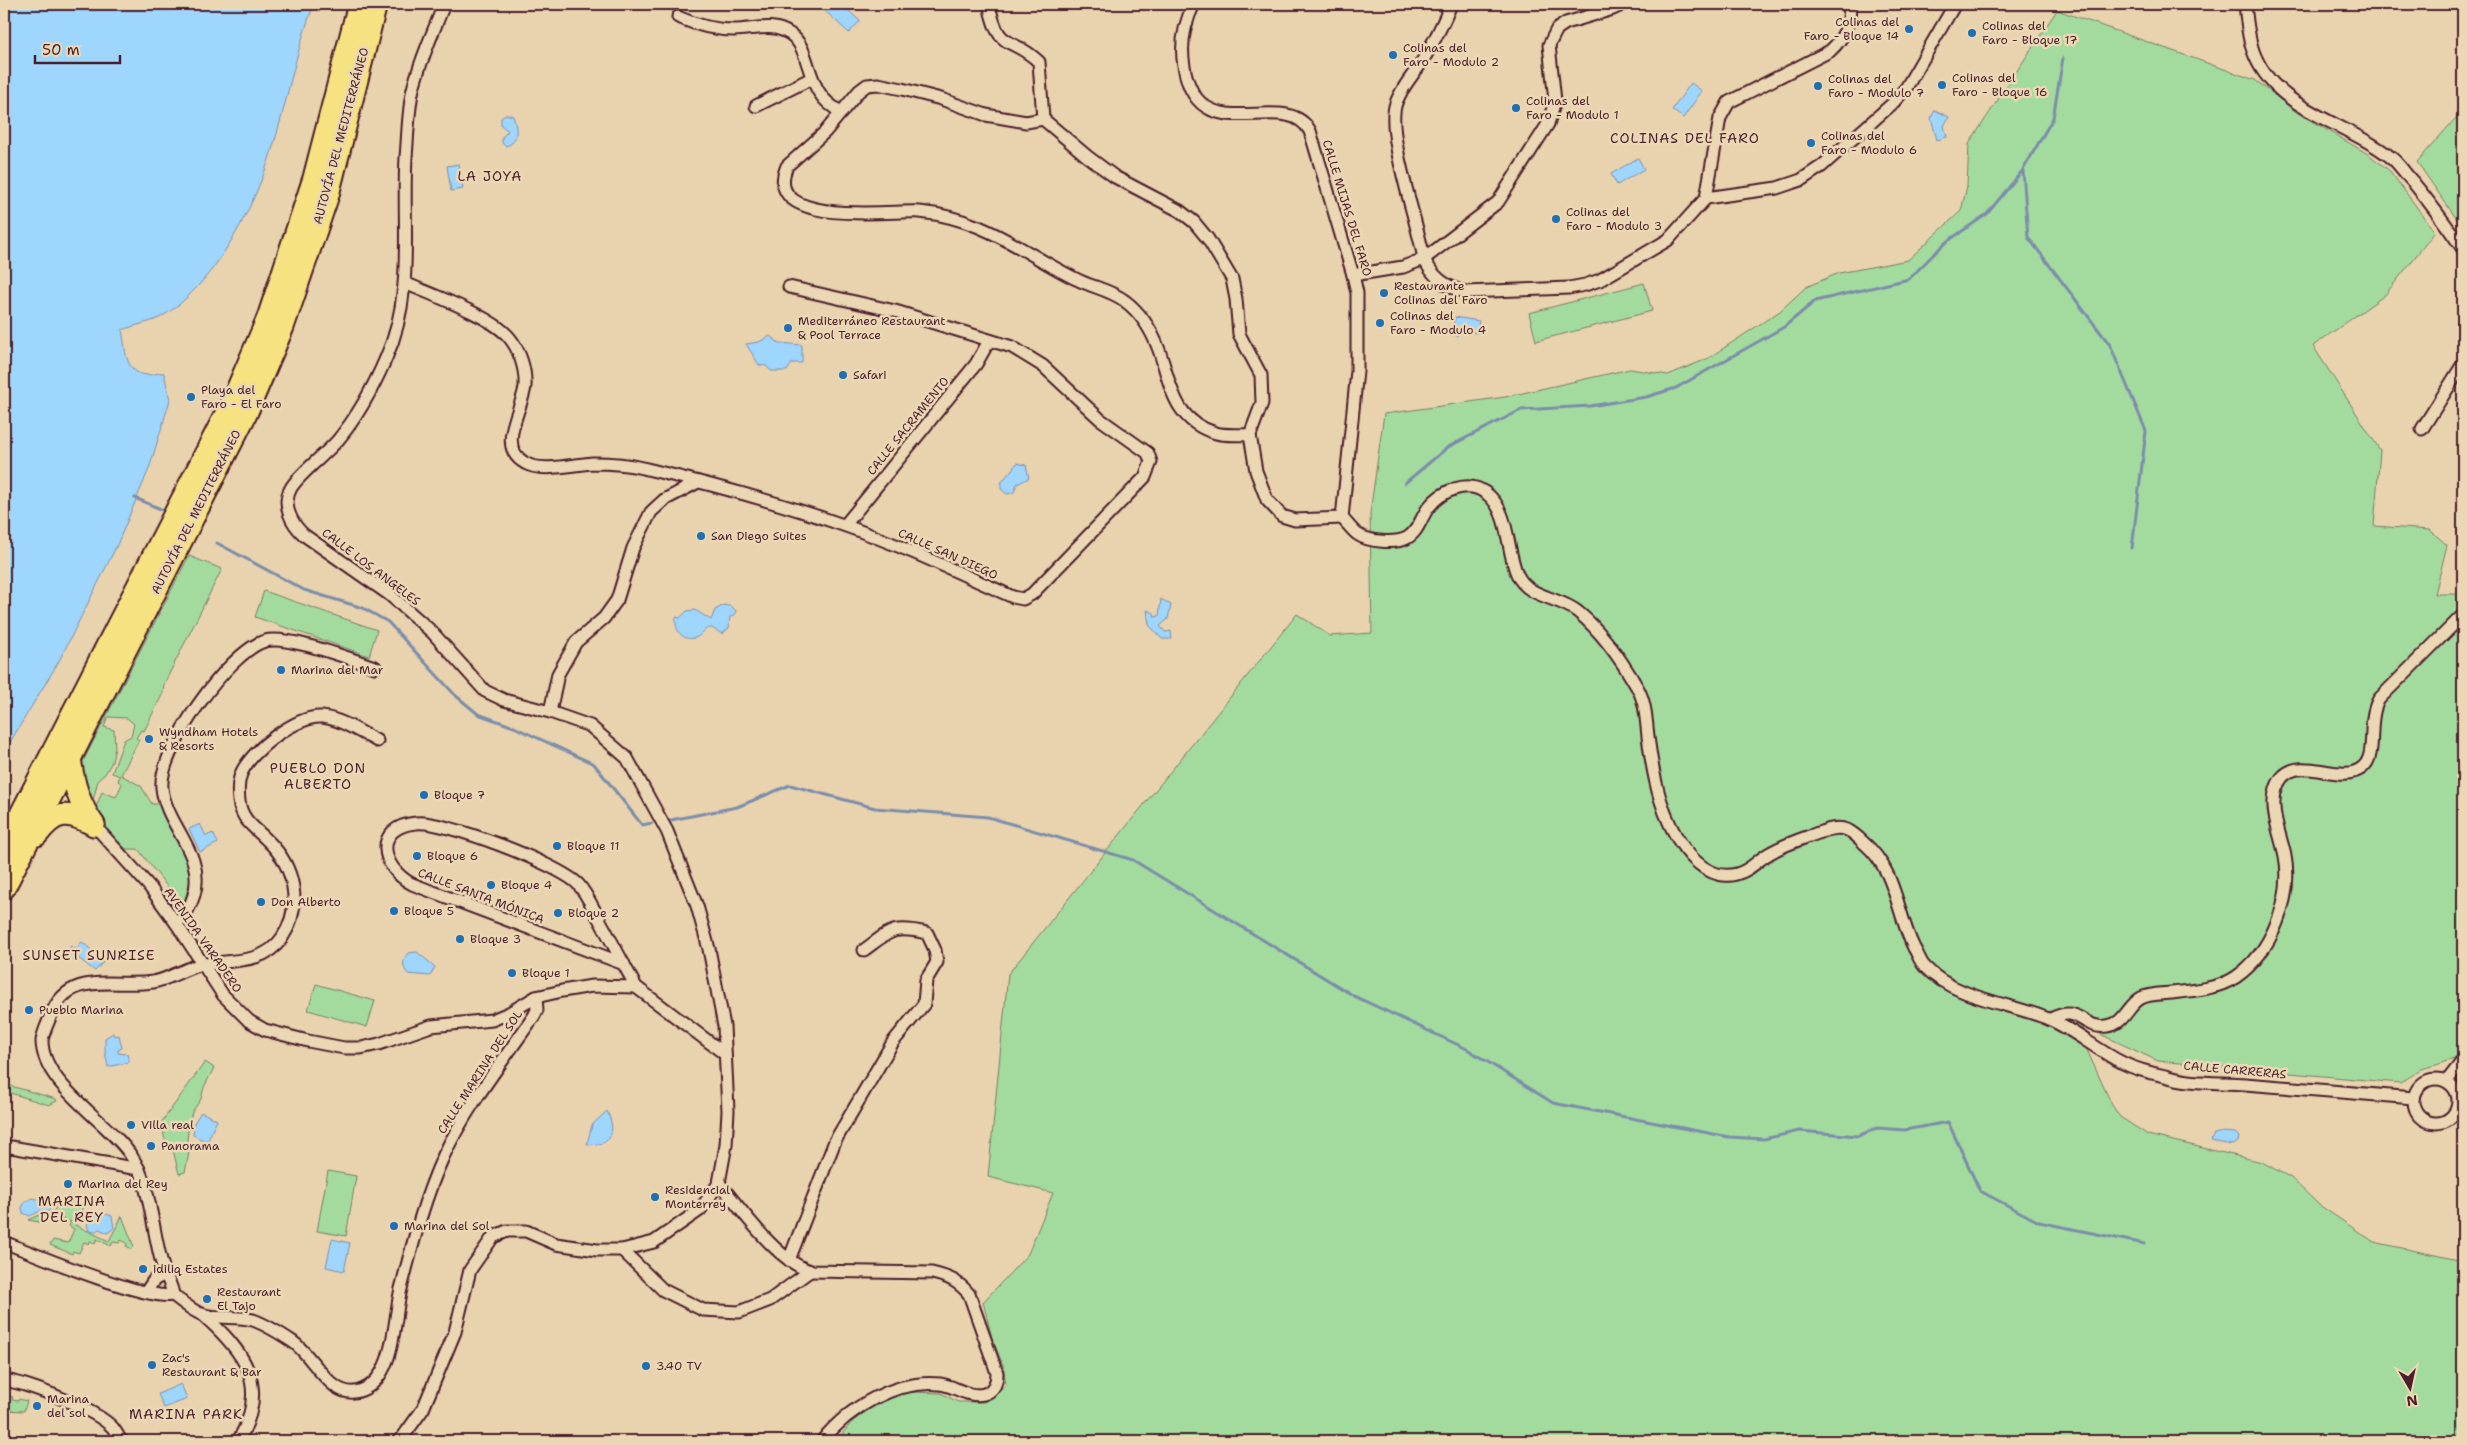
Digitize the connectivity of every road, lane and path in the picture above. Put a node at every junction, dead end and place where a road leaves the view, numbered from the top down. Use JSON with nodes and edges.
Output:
{"nodes":[{"id":1,"x":359,"y":4,"type":"edge"},
{"id":2,"x":376,"y":4,"type":"edge"},
{"id":3,"x":387,"y":4,"type":"edge"},
{"id":4,"x":444,"y":4,"type":"edge"},
{"id":5,"x":990,"y":4,"type":"edge"},
{"id":6,"x":1194,"y":4,"type":"edge"},
{"id":7,"x":1450,"y":4,"type":"edge"},
{"id":8,"x":1624,"y":4,"type":"edge"},
{"id":9,"x":1850,"y":4,"type":"edge"},
{"id":10,"x":1955,"y":4,"type":"edge"},
{"id":11,"x":2245,"y":4,"type":"edge"},
{"id":12,"x":678,"y":17,"type":"dead end"},
{"id":13,"x":812,"y":78,"type":"junction"},
{"id":14,"x":756,"y":106,"type":"dead end"},
{"id":15,"x":842,"y":112,"type":"junction"},
{"id":16,"x":1043,"y":119,"type":"junction"},
{"id":17,"x":328,"y":195,"type":"junction"},
{"id":18,"x":1706,"y":198,"type":"junction"},
{"id":19,"x":2463,"y":249,"type":"edge"},
{"id":20,"x":1424,"y":259,"type":"junction"},
{"id":21,"x":1353,"y":275,"type":"junction"},
{"id":22,"x":405,"y":284,"type":"junction"},
{"id":23,"x":789,"y":287,"type":"dead end"},
{"id":24,"x":989,"y":341,"type":"junction"},
{"id":25,"x":2463,"y":364,"type":"edge"},
{"id":26,"x":2422,"y":429,"type":"dead end"},
{"id":27,"x":1250,"y":435,"type":"junction"},
{"id":28,"x":698,"y":482,"type":"junction"},
{"id":29,"x":1342,"y":518,"type":"junction"},
{"id":30,"x":845,"y":525,"type":"junction"},
{"id":31,"x":2463,"y":615,"type":"edge"},
{"id":32,"x":375,"y":667,"type":"dead end"},
{"id":33,"x":550,"y":712,"type":"junction"},
{"id":34,"x":377,"y":741,"type":"dead end"},
{"id":35,"x":70,"y":757,"type":"junction"},
{"id":36,"x":94,"y":825,"type":"junction"},
{"id":37,"x":11,"y":853,"type":"edge"},
{"id":38,"x":4,"y":888,"type":"edge"},
{"id":39,"x":176,"y":923,"type":"junction"},
{"id":40,"x":864,"y":950,"type":"dead end"},
{"id":41,"x":202,"y":964,"type":"junction"},
{"id":42,"x":624,"y":964,"type":"junction"},
{"id":43,"x":636,"y":987,"type":"junction"},
{"id":44,"x":536,"y":997,"type":"junction"},
{"id":45,"x":2051,"y":1020,"type":"junction"},
{"id":46,"x":725,"y":1054,"type":"junction"},
{"id":47,"x":2463,"y":1060,"type":"edge"},
{"id":48,"x":2447,"y":1081,"type":"junction"},
{"id":49,"x":2414,"y":1098,"type":"junction"},
{"id":50,"x":2460,"y":1112,"type":"edge"},
{"id":51,"x":4,"y":1149,"type":"edge"},
{"id":52,"x":139,"y":1169,"type":"junction"},
{"id":53,"x":718,"y":1183,"type":"junction"},
{"id":54,"x":4,"y":1242,"type":"edge"},
{"id":55,"x":622,"y":1250,"type":"junction"},
{"id":56,"x":790,"y":1260,"type":"junction"},
{"id":57,"x":810,"y":1271,"type":"junction"},
{"id":58,"x":165,"y":1274,"type":"junction"},
{"id":59,"x":146,"y":1292,"type":"junction"},
{"id":60,"x":173,"y":1295,"type":"junction"},
{"id":61,"x":202,"y":1314,"type":"junction"},
{"id":62,"x":4,"y":1380,"type":"edge"},
{"id":63,"x":121,"y":1441,"type":"edge"},
{"id":64,"x":238,"y":1441,"type":"edge"},
{"id":65,"x":400,"y":1441,"type":"edge"},
{"id":66,"x":822,"y":1441,"type":"edge"}],
"edges":[{"from":1,"to":37,"type":"highway","name":"AUTOVÍA DEL MEDITERRÁNEO"},
{"from":2,"to":17,"type":"highway","name":"AUTOVÍA DEL MEDITERRÁNEO"},
{"from":3,"to":17,"type":"highway"},
{"from":4,"to":22,"type":"street","name":"CALLE LOS ANGELES"},
{"from":5,"to":16,"type":"street"},
{"from":6,"to":21,"type":"street","name":"CALLE MIJAS DEL FARO"},
{"from":7,"to":20,"type":"street"},
{"from":8,"to":20,"type":"street"},
{"from":9,"to":18,"type":"street"},
{"from":10,"to":18,"type":"street"},
{"from":11,"to":19,"type":"street"},
{"from":12,"to":13,"type":"street"},
{"from":13,"to":14,"type":"street"},
{"from":13,"to":15,"type":"street"},
{"from":15,"to":16,"type":"street"},
{"from":15,"to":27,"type":"street"},
{"from":16,"to":27,"type":"street"},
{"from":17,"to":35,"type":"highway","name":"AUTOVÍA DEL MEDITERRÁNEO"},
{"from":18,"to":20,"type":"street"},
{"from":20,"to":21,"type":"street"},
{"from":21,"to":29,"type":"street","name":"CALLE MIJAS DEL FARO"},
{"from":22,"to":28,"type":"street","name":"CALLE SAN DIEGO"},
{"from":22,"to":33,"type":"street","name":"CALLE LOS ANGELES"},
{"from":23,"to":24,"type":"street","name":"CALLE SAN DIEGO"},
{"from":24,"to":30,"type":"street","name":"CALLE SACRAMENTO"},
{"from":24,"to":30,"type":"street","name":"CALLE SAN DIEGO"},
{"from":25,"to":26,"type":"street"},
{"from":27,"to":29,"type":"street"},
{"from":28,"to":30,"type":"street","name":"CALLE SAN DIEGO"},
{"from":28,"to":33,"type":"street"},
{"from":29,"to":45,"type":"street","name":"CALLE CARRERAS"},
{"from":31,"to":45,"type":"street"},
{"from":32,"to":39,"type":"street"},
{"from":33,"to":46,"type":"street","name":"CALLE LOS ANGELES"},
{"from":34,"to":41,"type":"street"},
{"from":35,"to":36,"type":"highway"},
{"from":35,"to":37,"type":"highway","name":"AUTOVÍA DEL MEDITERRÁNEO"},
{"from":36,"to":37,"type":"highway"},
{"from":36,"to":39,"type":"street","name":"AVENIDA VARADERO"},
{"from":37,"to":38,"type":"highway","name":"AUTOVÍA DEL MEDITERRÁNEO"},
{"from":39,"to":41,"type":"street","name":"AVENIDA VARADERO"},
{"from":40,"to":56,"type":"street"},
{"from":41,"to":44,"type":"street","name":"AVENIDA VARADERO"},
{"from":41,"to":52,"type":"street"},
{"from":42,"to":42,"type":"street","name":"CALLE SANTA MÓNICA"},
{"from":42,"to":43,"type":"street","name":"CALLE SANTA MÓNICA"},
{"from":43,"to":44,"type":"street","name":"AVENIDA VARADERO"},
{"from":43,"to":46,"type":"street"},
{"from":44,"to":61,"type":"street","name":"CALLE MARINA DEL SOL"},
{"from":45,"to":49,"type":"street","name":"CALLE CARRERAS"},
{"from":46,"to":53,"type":"street","name":"CALLE LOS ANGELES"},
{"from":47,"to":48,"type":"street"},
{"from":48,"to":49,"type":"street"},
{"from":48,"to":50,"type":"street"},
{"from":49,"to":50,"type":"street"},
{"from":51,"to":52,"type":"street"},
{"from":52,"to":58,"type":"street"},
{"from":53,"to":55,"type":"street","name":"CALLE LOS ANGELES"},
{"from":53,"to":56,"type":"street"},
{"from":54,"to":59,"type":"street"},
{"from":55,"to":57,"type":"street"},
{"from":55,"to":65,"type":"street","name":"CALLE LOS ANGELES"},
{"from":56,"to":57,"type":"street"},
{"from":57,"to":66,"type":"street"},
{"from":58,"to":59,"type":"street"},
{"from":58,"to":60,"type":"street"},
{"from":59,"to":60,"type":"street"},
{"from":60,"to":61,"type":"street","name":"CALLE MARINA DEL SOL"},
{"from":61,"to":64,"type":"street"},
{"from":62,"to":63,"type":"street"}]}
